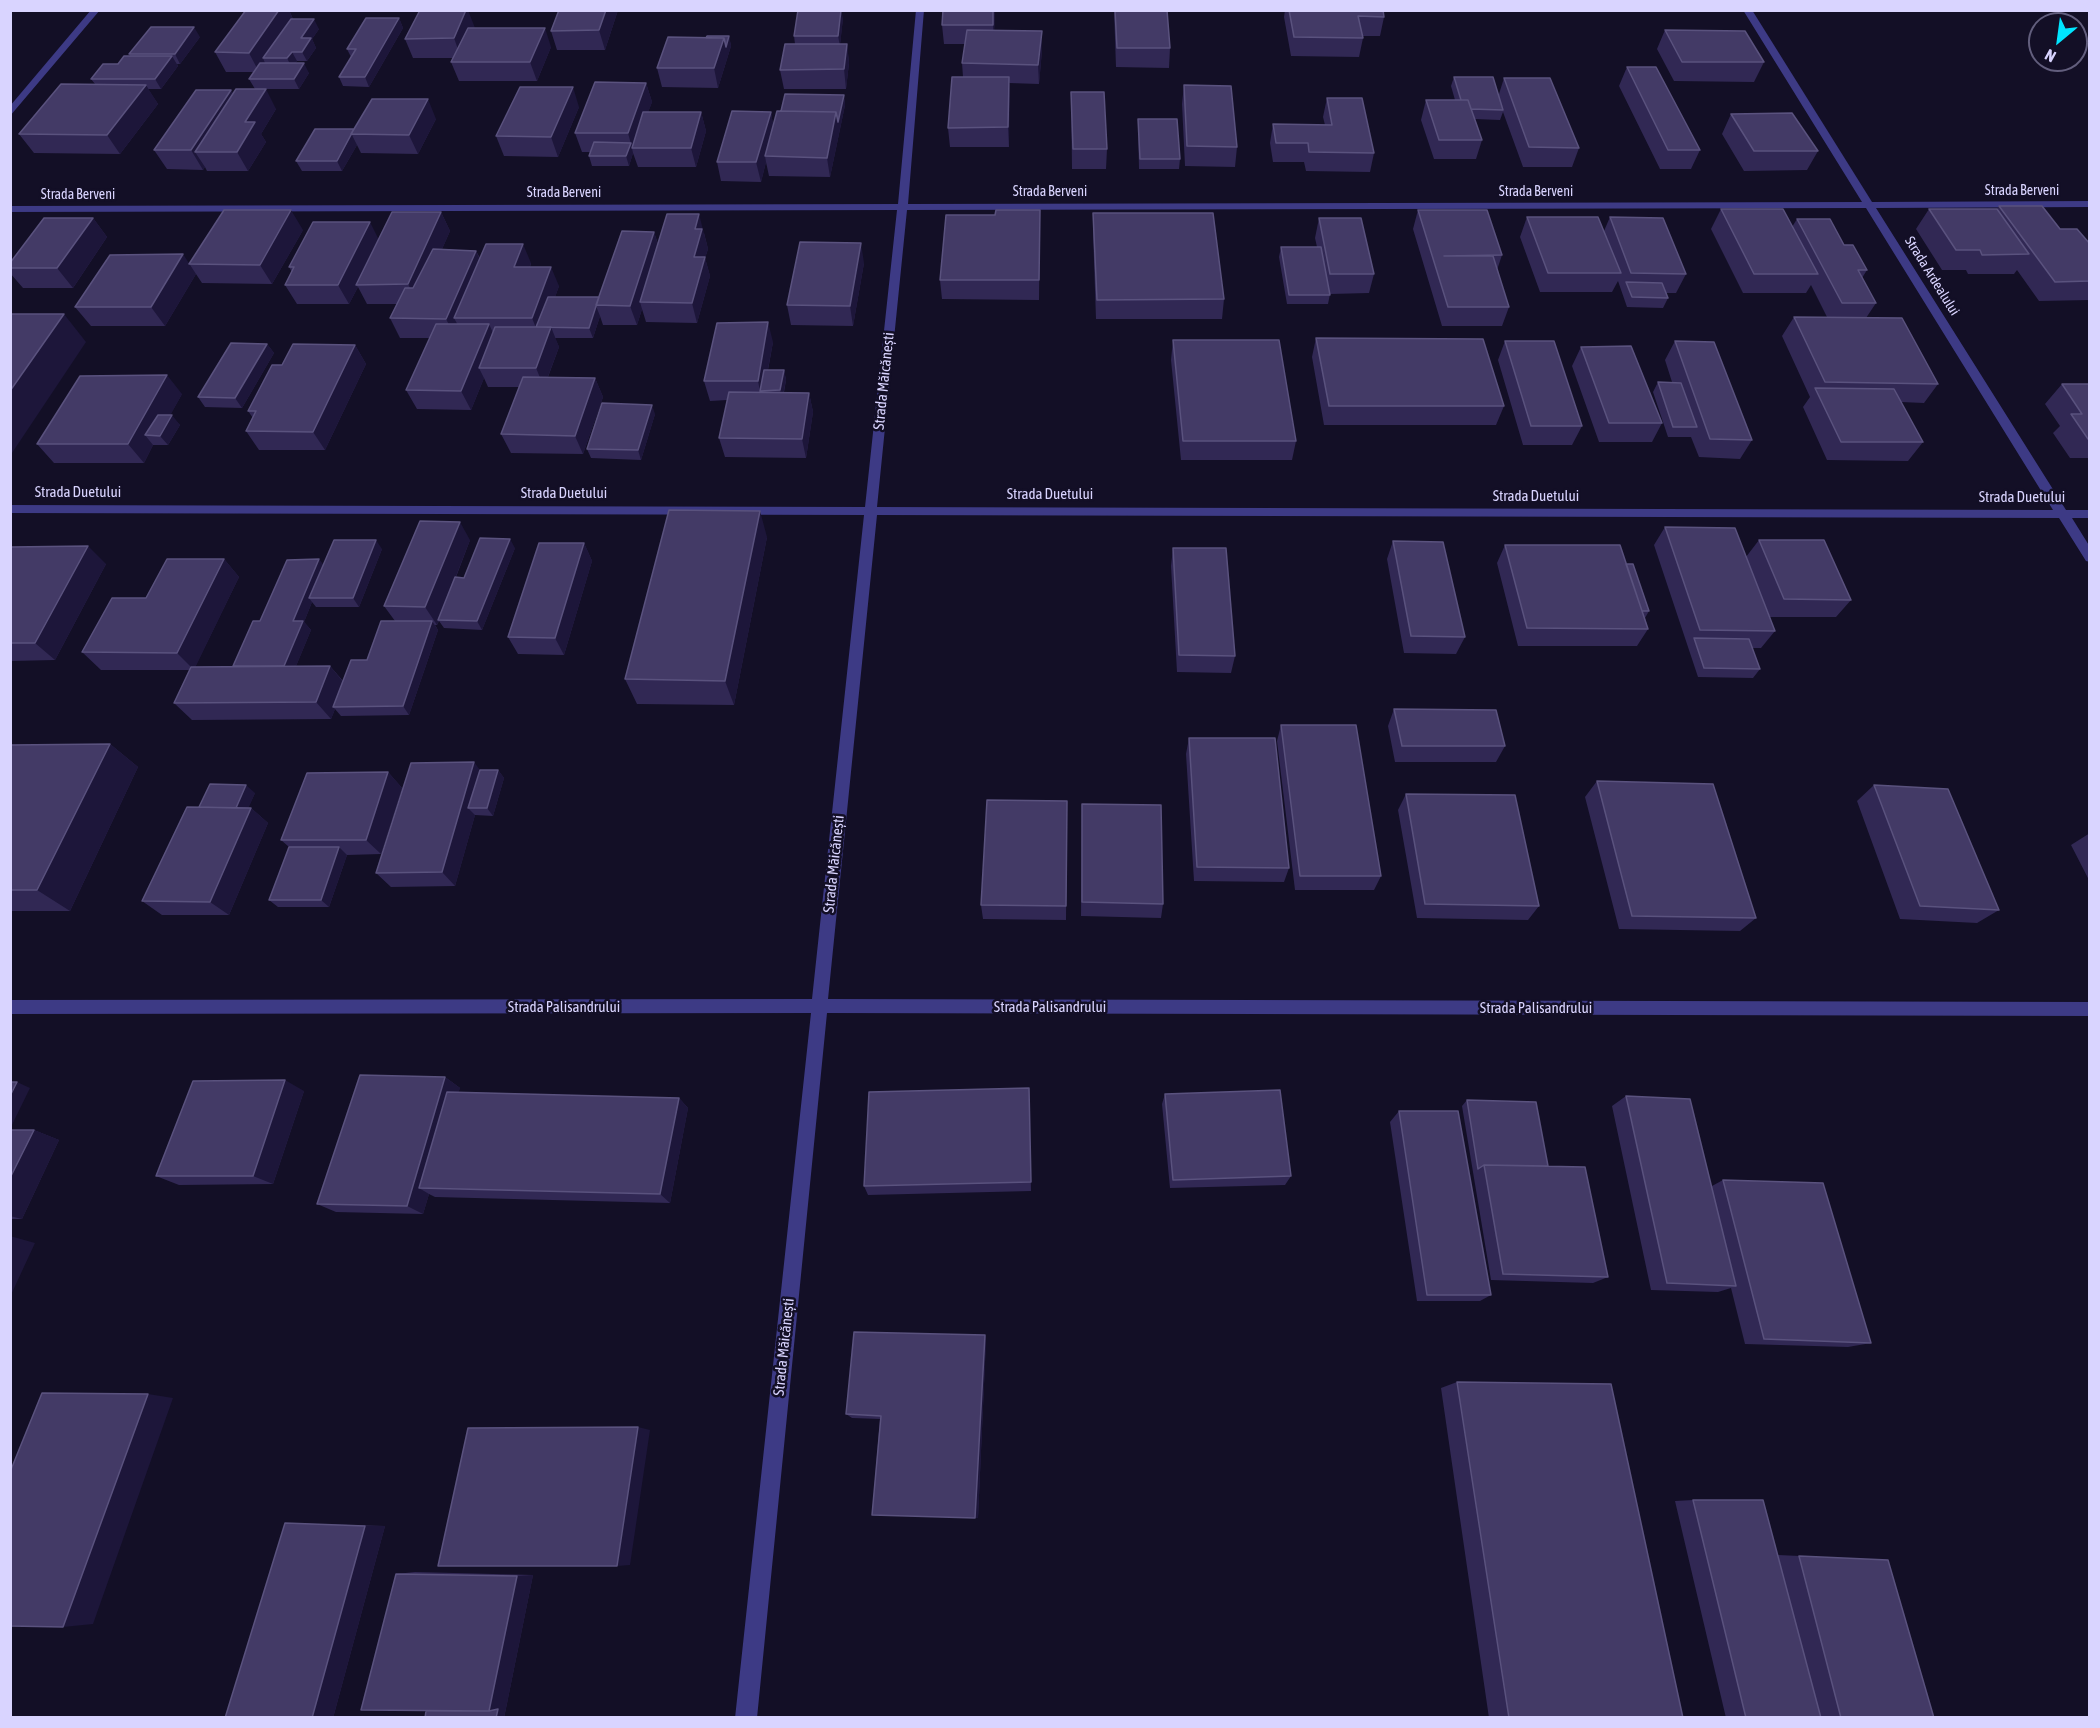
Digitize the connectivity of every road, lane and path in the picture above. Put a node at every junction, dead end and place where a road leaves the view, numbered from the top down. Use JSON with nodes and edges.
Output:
{"nodes":[{"id":1,"x":96,"y":10,"type":"edge"},
{"id":2,"x":920,"y":10,"type":"edge"},
{"id":3,"x":1747,"y":10,"type":"edge"},
{"id":4,"x":10,"y":114,"type":"edge"},
{"id":5,"x":2090,"y":204,"type":"edge"},
{"id":6,"x":1870,"y":205,"type":"junction"},
{"id":7,"x":903,"y":206,"type":"junction"},
{"id":8,"x":10,"y":209,"type":"edge"},
{"id":9,"x":10,"y":509,"type":"edge"},
{"id":10,"x":870,"y":510,"type":"junction"},
{"id":11,"x":2063,"y":514,"type":"junction"},
{"id":12,"x":2090,"y":514,"type":"edge"},
{"id":13,"x":2090,"y":558,"type":"edge"},
{"id":14,"x":819,"y":1006,"type":"junction"},
{"id":15,"x":10,"y":1007,"type":"edge"},
{"id":16,"x":2090,"y":1009,"type":"edge"},
{"id":17,"x":747,"y":1718,"type":"edge"}],
"edges":[{"from":1,"to":4,"type":"street"},
{"from":2,"to":7,"type":"street","name":"Strada Măicănești"},
{"from":3,"to":6,"type":"street","name":"Strada Ardealului"},
{"from":5,"to":6,"type":"street","name":"Strada Berveni"},
{"from":6,"to":7,"type":"street","name":"Strada Berveni"},
{"from":6,"to":11,"type":"street","name":"Strada Ardealului"},
{"from":7,"to":8,"type":"street","name":"Strada Berveni"},
{"from":7,"to":10,"type":"street","name":"Strada Măicănești"},
{"from":9,"to":10,"type":"street","name":"Strada Duetului"},
{"from":10,"to":11,"type":"street","name":"Strada Duetului"},
{"from":10,"to":14,"type":"street","name":"Strada Măicănești"},
{"from":11,"to":12,"type":"street","name":"Strada Duetului"},
{"from":11,"to":13,"type":"street","name":"Strada Ardealului"},
{"from":14,"to":15,"type":"street","name":"Strada Palisandrului"},
{"from":14,"to":16,"type":"street","name":"Strada Palisandrului"},
{"from":14,"to":17,"type":"street","name":"Strada Măicănești"}]}
